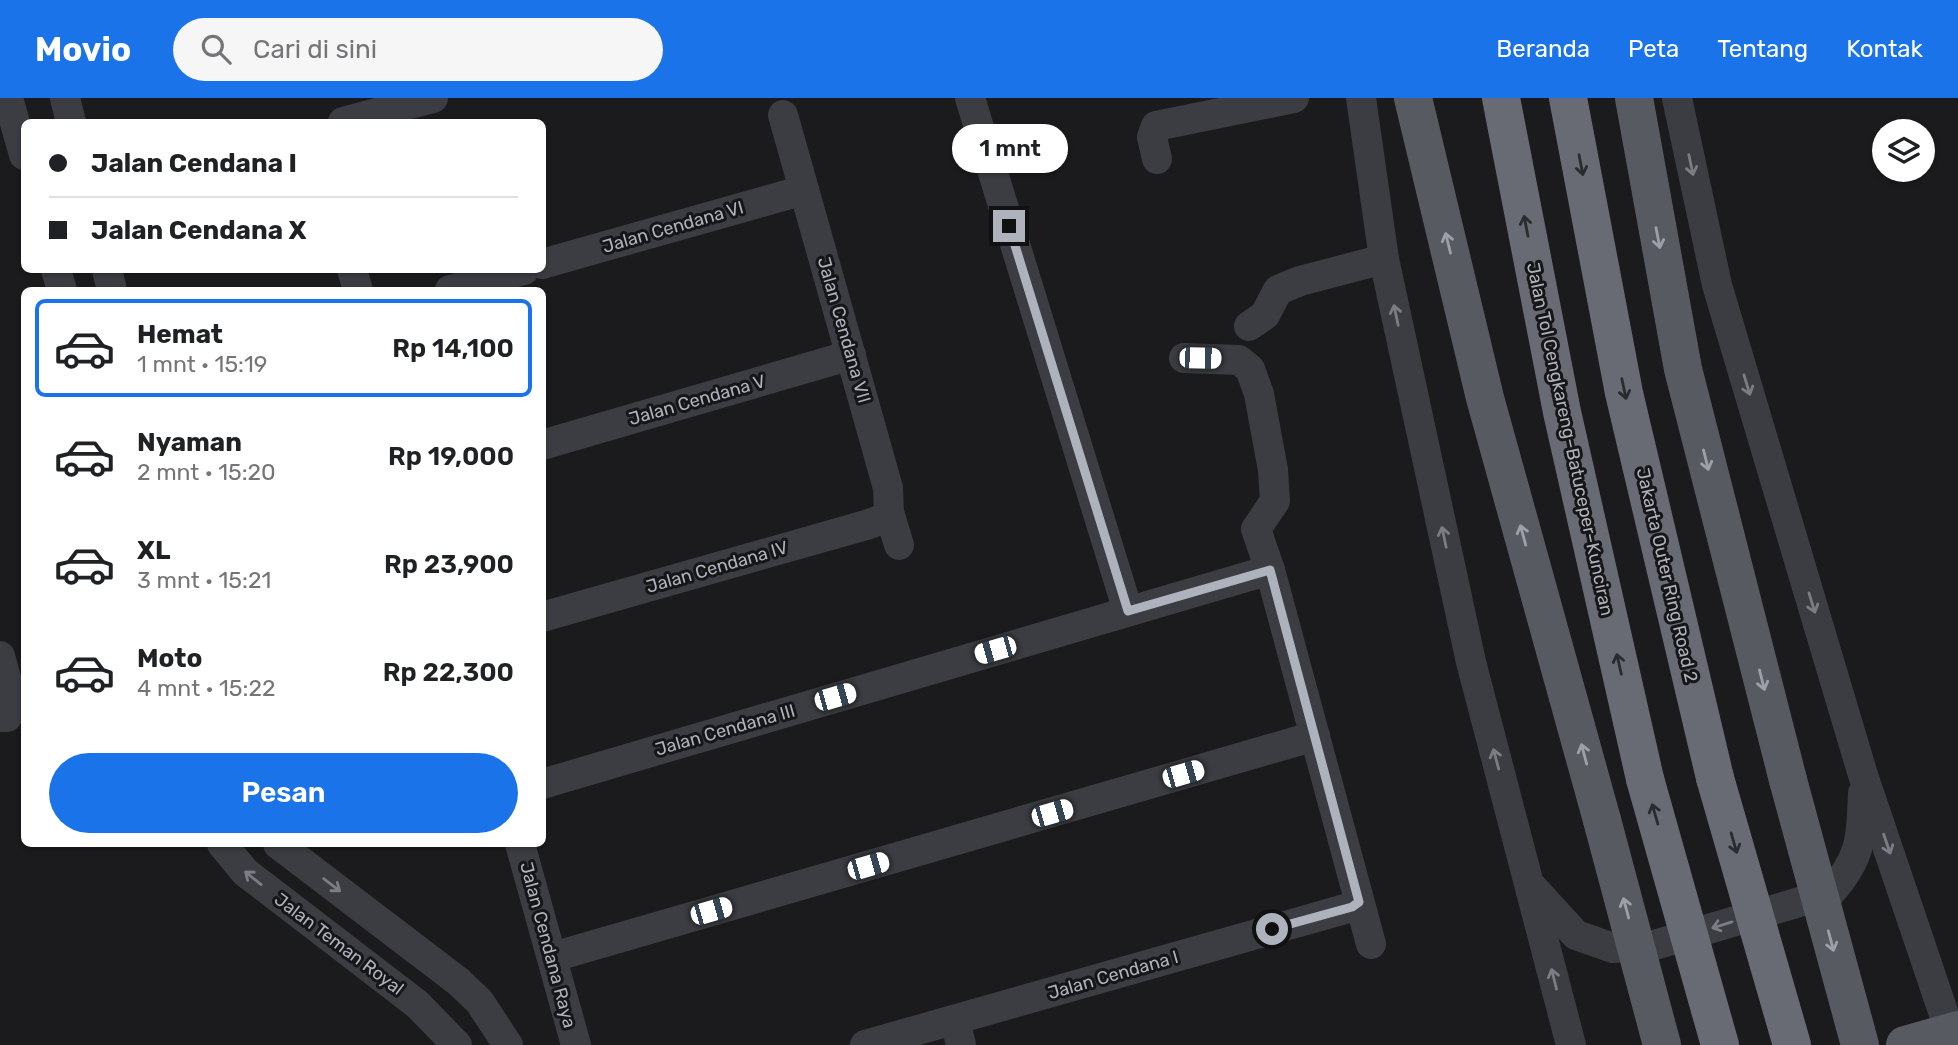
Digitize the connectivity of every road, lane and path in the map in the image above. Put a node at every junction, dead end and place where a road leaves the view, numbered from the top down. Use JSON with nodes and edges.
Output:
{"nodes":[{"id":1,"x":8,"y":98,"type":"edge"},
{"id":2,"x":65,"y":98,"type":"edge"},
{"id":3,"x":433,"y":98,"type":"edge"},
{"id":4,"x":970,"y":98,"type":"edge"},
{"id":5,"x":1294,"y":98,"type":"edge"},
{"id":6,"x":1361,"y":98,"type":"edge"},
{"id":7,"x":1413,"y":98,"type":"edge"},
{"id":8,"x":1501,"y":98,"type":"edge"},
{"id":9,"x":1568,"y":98,"type":"edge"},
{"id":10,"x":1634,"y":98,"type":"edge"},
{"id":11,"x":1677,"y":98,"type":"edge"},
{"id":12,"x":783,"y":115,"type":"dead end"},
{"id":13,"x":70,"y":119,"type":"edge"},
{"id":14,"x":354,"y":119,"type":"edge"},
{"id":15,"x":21,"y":144,"type":"edge"},
{"id":16,"x":1157,"y":159,"type":"dead end"},
{"id":17,"x":804,"y":190,"type":"junction"},
{"id":18,"x":1384,"y":259,"type":"junction"},
{"id":19,"x":546,"y":263,"type":"edge"},
{"id":20,"x":513,"y":273,"type":"edge"},
{"id":21,"x":461,"y":287,"type":"edge"},
{"id":22,"x":1249,"y":326,"type":"dead end"},
{"id":23,"x":851,"y":355,"type":"junction"},
{"id":24,"x":1184,"y":358,"type":"dead end"},
{"id":25,"x":546,"y":444,"type":"edge"},
{"id":26,"x":889,"y":512,"type":"junction"},
{"id":27,"x":898,"y":545,"type":"dead end"},
{"id":28,"x":1270,"y":570,"type":"junction"},
{"id":29,"x":1128,"y":611,"type":"junction"},
{"id":30,"x":546,"y":616,"type":"edge"},
{"id":31,"x":21,"y":647,"type":"edge"},
{"id":32,"x":0,"y":654,"type":"edge"},
{"id":33,"x":2,"y":722,"type":"edge"},
{"id":34,"x":1315,"y":736,"type":"junction"},
{"id":35,"x":1863,"y":775,"type":"junction"},
{"id":36,"x":546,"y":783,"type":"edge"},
{"id":37,"x":224,"y":847,"type":"edge"},
{"id":38,"x":282,"y":847,"type":"edge"},
{"id":39,"x":521,"y":847,"type":"edge"},
{"id":40,"x":1530,"y":885,"type":"junction"},
{"id":41,"x":1359,"y":902,"type":"junction"},
{"id":42,"x":1371,"y":944,"type":"dead end"},
{"id":43,"x":553,"y":957,"type":"junction"},
{"id":44,"x":1954,"y":1031,"type":"edge"},
{"id":45,"x":958,"y":1032,"type":"edge"},
{"id":46,"x":457,"y":1045,"type":"edge"},
{"id":47,"x":508,"y":1045,"type":"edge"},
{"id":48,"x":576,"y":1045,"type":"edge"},
{"id":49,"x":865,"y":1045,"type":"edge"},
{"id":50,"x":1571,"y":1045,"type":"edge"},
{"id":51,"x":1662,"y":1045,"type":"edge"},
{"id":52,"x":1720,"y":1045,"type":"edge"},
{"id":53,"x":1792,"y":1045,"type":"edge"},
{"id":54,"x":1860,"y":1045,"type":"edge"},
{"id":55,"x":1905,"y":1045,"type":"edge"}],
"edges":[{"from":1,"to":15,"type":"street"},
{"from":2,"to":13,"type":"street"},
{"from":3,"to":14,"type":"street"},
{"from":4,"to":29,"type":"street"},
{"from":5,"to":16,"type":"street"},
{"from":6,"to":18,"type":"street"},
{"from":51,"to":7,"type":"main road","one_way":true,"bridge":true},
{"from":52,"to":8,"type":"highway","name":"Jalan Tol Cengkareng–Batuceper–Kunciran","one_way":true,"bridge":true},
{"from":9,"to":53,"type":"highway","name":"Jakarta Outer Ring Road 2","one_way":true,"bridge":true},
{"from":10,"to":54,"type":"main road","one_way":true,"bridge":true},
{"from":11,"to":35,"type":"street","one_way":true},
{"from":12,"to":17,"type":"street","name":"Jalan Cendana VII"},
{"from":17,"to":19,"type":"street","name":"Jalan Cendana VI"},
{"from":17,"to":23,"type":"street","name":"Jalan Cendana VII"},
{"from":18,"to":22,"type":"street"},
{"from":40,"to":18,"type":"street","one_way":true},
{"from":20,"to":21,"type":"street"},
{"from":23,"to":25,"type":"street","name":"Jalan Cendana V"},
{"from":23,"to":26,"type":"street","name":"Jalan Cendana VII"},
{"from":24,"to":28,"type":"street"},
{"from":26,"to":27,"type":"street","name":"Jalan Cendana VII"},
{"from":26,"to":30,"type":"street","name":"Jalan Cendana IV"},
{"from":28,"to":29,"type":"street","name":"Jalan Cendana III"},
{"from":28,"to":34,"type":"street"},
{"from":29,"to":36,"type":"street","name":"Jalan Cendana III"},
{"from":31,"to":32,"type":"street"},
{"from":32,"to":33,"type":"street"},
{"from":34,"to":41,"type":"street"},
{"from":34,"to":43,"type":"street"},
{"from":35,"to":40,"type":"street","one_way":true},
{"from":35,"to":44,"type":"street","one_way":true},
{"from":46,"to":37,"type":"street","name":"Jalan Teman Royal","one_way":true},
{"from":38,"to":47,"type":"street","one_way":true},
{"from":39,"to":43,"type":"street","name":"Jalan Cendana Raya"},
{"from":50,"to":40,"type":"street","one_way":true},
{"from":41,"to":42,"type":"street"},
{"from":41,"to":45,"type":"street","name":"Jalan Cendana I"},
{"from":43,"to":48,"type":"street","name":"Jalan Cendana Raya"},
{"from":44,"to":55,"type":"main road"},
{"from":45,"to":49,"type":"street","name":"Jalan Cendana I"}]}
